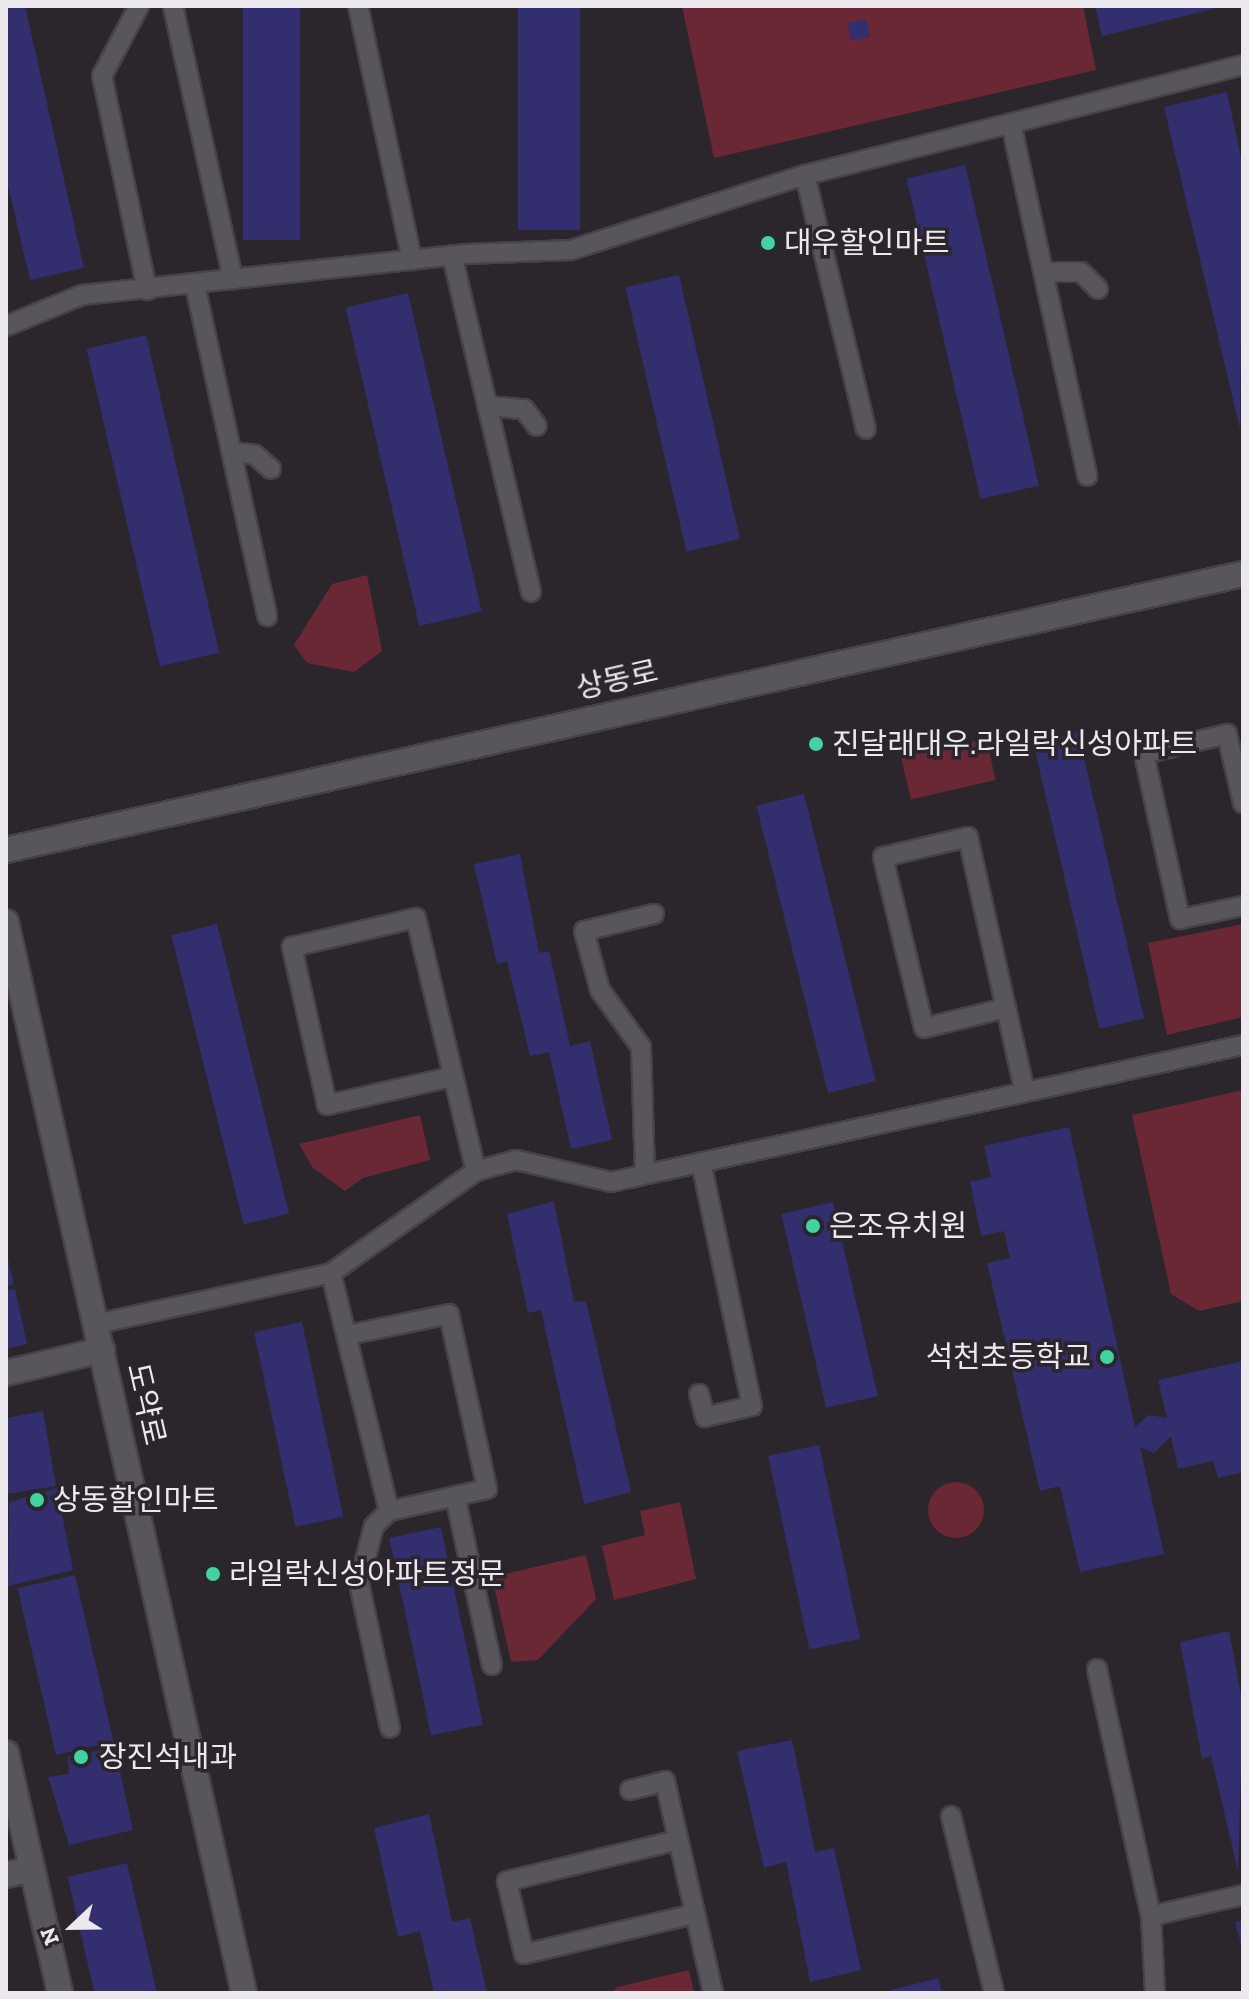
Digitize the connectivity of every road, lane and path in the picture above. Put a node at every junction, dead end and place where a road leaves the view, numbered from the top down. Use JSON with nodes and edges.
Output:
{"nodes":[{"id":1,"x":139,"y":6,"type":"edge"},
{"id":2,"x":173,"y":6,"type":"edge"},
{"id":3,"x":358,"y":6,"type":"edge"},
{"id":4,"x":1243,"y":65,"type":"edge"},
{"id":5,"x":1011,"y":123,"type":"junction"},
{"id":6,"x":805,"y":175,"type":"junction"},
{"id":7,"x":452,"y":255,"type":"junction"},
{"id":8,"x":412,"y":260,"type":"junction"},
{"id":9,"x":1043,"y":272,"type":"junction"},
{"id":10,"x":233,"y":280,"type":"junction"},
{"id":11,"x":195,"y":285,"type":"junction"},
{"id":12,"x":1098,"y":289,"type":"dead end"},
{"id":13,"x":147,"y":290,"type":"junction"},
{"id":14,"x":6,"y":326,"type":"edge"},
{"id":15,"x":487,"y":406,"type":"junction"},
{"id":16,"x":537,"y":426,"type":"dead end"},
{"id":17,"x":866,"y":429,"type":"dead end"},
{"id":18,"x":232,"y":452,"type":"junction"},
{"id":19,"x":271,"y":469,"type":"dead end"},
{"id":20,"x":1087,"y":476,"type":"dead end"},
{"id":21,"x":1243,"y":574,"type":"edge"},
{"id":22,"x":531,"y":592,"type":"dead end"},
{"id":23,"x":267,"y":616,"type":"dead end"},
{"id":24,"x":1243,"y":803,"type":"edge"},
{"id":25,"x":6,"y":850,"type":"edge"},
{"id":26,"x":1243,"y":906,"type":"edge"},
{"id":27,"x":654,"y":914,"type":"dead end"},
{"id":28,"x":6,"y":922,"type":"edge"},
{"id":29,"x":1006,"y":1008,"type":"junction"},
{"id":30,"x":1243,"y":1045,"type":"edge"},
{"id":31,"x":451,"y":1077,"type":"junction"},
{"id":32,"x":1025,"y":1092,"type":"junction"},
{"id":33,"x":701,"y":1162,"type":"junction"},
{"id":34,"x":476,"y":1171,"type":"junction"},
{"id":35,"x":645,"y":1174,"type":"junction"},
{"id":36,"x":331,"y":1273,"type":"junction"},
{"id":37,"x":96,"y":1324,"type":"junction"},
{"id":38,"x":348,"y":1335,"type":"junction"},
{"id":39,"x":102,"y":1350,"type":"junction"},
{"id":40,"x":6,"y":1373,"type":"edge"},
{"id":41,"x":699,"y":1394,"type":"dead end"},
{"id":42,"x":455,"y":1496,"type":"junction"},
{"id":43,"x":389,"y":1511,"type":"junction"},
{"id":44,"x":492,"y":1665,"type":"dead end"},
{"id":45,"x":1097,"y":1669,"type":"dead end"},
{"id":46,"x":390,"y":1728,"type":"dead end"},
{"id":47,"x":6,"y":1753,"type":"edge"},
{"id":48,"x":630,"y":1790,"type":"dead end"},
{"id":49,"x":951,"y":1816,"type":"dead end"},
{"id":50,"x":678,"y":1840,"type":"junction"},
{"id":51,"x":32,"y":1869,"type":"junction"},
{"id":52,"x":6,"y":1875,"type":"edge"},
{"id":53,"x":1243,"y":1895,"type":"edge"},
{"id":54,"x":695,"y":1914,"type":"junction"},
{"id":55,"x":1151,"y":1916,"type":"junction"},
{"id":56,"x":60,"y":1993,"type":"edge"},
{"id":57,"x":244,"y":1993,"type":"edge"},
{"id":58,"x":713,"y":1993,"type":"edge"},
{"id":59,"x":994,"y":1993,"type":"edge"},
{"id":60,"x":1155,"y":1993,"type":"edge"}],
"edges":[{"from":1,"to":13,"type":"lane"},
{"from":2,"to":10,"type":"lane"},
{"from":3,"to":8,"type":"lane"},
{"from":4,"to":5,"type":"lane"},
{"from":5,"to":6,"type":"lane"},
{"from":5,"to":9,"type":"lane"},
{"from":6,"to":7,"type":"lane"},
{"from":6,"to":17,"type":"lane"},
{"from":7,"to":8,"type":"lane"},
{"from":7,"to":15,"type":"lane"},
{"from":8,"to":10,"type":"lane"},
{"from":9,"to":12,"type":"lane"},
{"from":9,"to":20,"type":"lane"},
{"from":10,"to":11,"type":"lane"},
{"from":11,"to":13,"type":"lane"},
{"from":11,"to":18,"type":"lane"},
{"from":13,"to":14,"type":"lane"},
{"from":15,"to":16,"type":"lane"},
{"from":15,"to":22,"type":"lane"},
{"from":18,"to":19,"type":"lane"},
{"from":18,"to":23,"type":"lane"},
{"from":21,"to":25,"type":"street","name":"상동로"},
{"from":24,"to":26,"type":"lane"},
{"from":27,"to":35,"type":"lane"},
{"from":28,"to":37,"type":"street","name":"도약로"},
{"from":29,"to":29,"type":"lane"},
{"from":29,"to":32,"type":"lane"},
{"from":30,"to":32,"type":"lane"},
{"from":31,"to":31,"type":"lane"},
{"from":31,"to":34,"type":"lane"},
{"from":32,"to":33,"type":"lane"},
{"from":33,"to":35,"type":"lane"},
{"from":33,"to":41,"type":"lane"},
{"from":34,"to":35,"type":"lane"},
{"from":34,"to":36,"type":"lane"},
{"from":36,"to":37,"type":"lane"},
{"from":36,"to":38,"type":"lane"},
{"from":37,"to":39,"type":"street","name":"도약로"},
{"from":38,"to":42,"type":"lane"},
{"from":38,"to":43,"type":"lane"},
{"from":39,"to":40,"type":"street"},
{"from":39,"to":57,"type":"street","name":"도약로"},
{"from":42,"to":43,"type":"lane"},
{"from":42,"to":44,"type":"lane"},
{"from":43,"to":46,"type":"lane"},
{"from":45,"to":55,"type":"lane"},
{"from":47,"to":51,"type":"street"},
{"from":48,"to":50,"type":"lane"},
{"from":49,"to":59,"type":"lane"},
{"from":50,"to":54,"type":"lane"},
{"from":50,"to":54,"type":"lane"},
{"from":51,"to":52,"type":"street"},
{"from":51,"to":56,"type":"street"},
{"from":53,"to":55,"type":"lane"},
{"from":54,"to":58,"type":"lane"},
{"from":55,"to":60,"type":"lane"}]}
